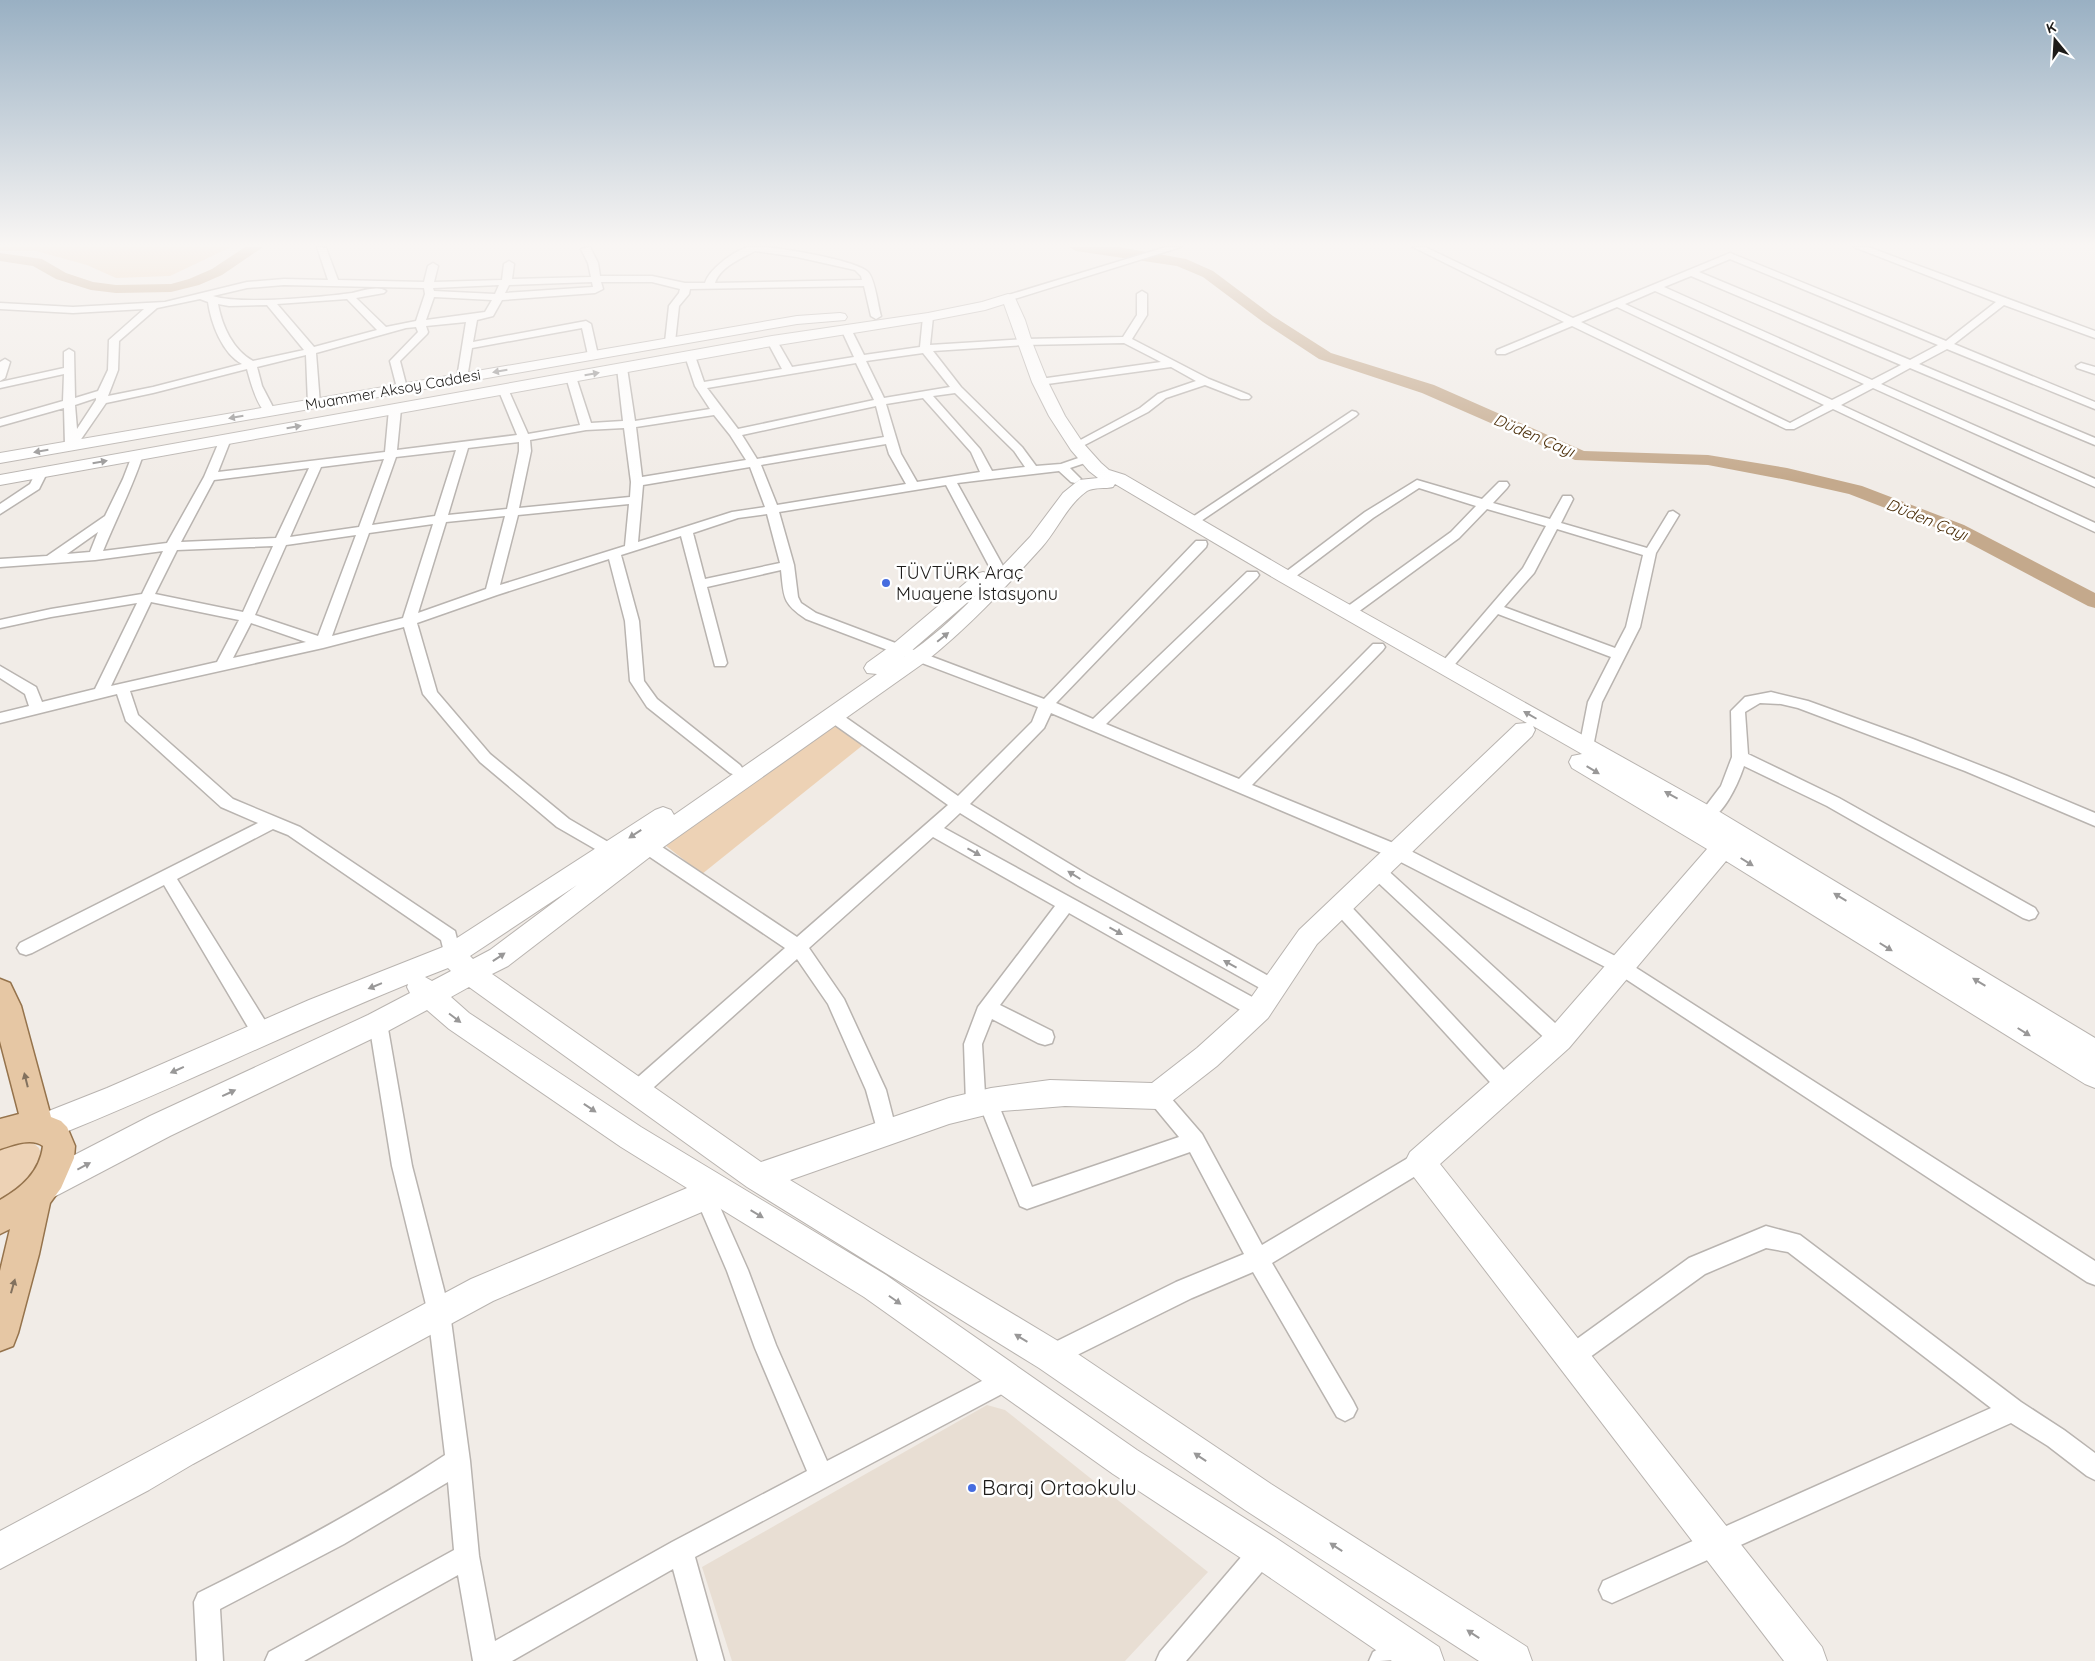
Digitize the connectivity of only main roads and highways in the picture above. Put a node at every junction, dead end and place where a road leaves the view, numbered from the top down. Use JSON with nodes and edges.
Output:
{"nodes":[{"id":1,"x":771,"y":325,"type":"edge"},
{"id":2,"x":877,"y":325,"type":"edge"},
{"id":3,"x":1019,"y":325,"type":"edge"},
{"id":4,"x":0,"y":458,"type":"edge"},
{"id":5,"x":1088,"y":471,"type":"junction"},
{"id":6,"x":0,"y":480,"type":"edge"},
{"id":7,"x":966,"y":604,"type":"junction"},
{"id":8,"x":908,"y":654,"type":"junction"},
{"id":9,"x":1439,"y":673,"type":"junction"},
{"id":10,"x":1524,"y":730,"type":"junction"},
{"id":11,"x":1723,"y":847,"type":"junction"},
{"id":12,"x":462,"y":964,"type":"junction"},
{"id":13,"x":407,"y":973,"type":"junction"},
{"id":14,"x":0,"y":992,"type":"edge"},
{"id":15,"x":428,"y":996,"type":"junction"},
{"id":16,"x":2095,"y":1053,"type":"edge"},
{"id":17,"x":2095,"y":1075,"type":"edge"},
{"id":18,"x":40,"y":1127,"type":"junction"},
{"id":19,"x":0,"y":1134,"type":"edge"},
{"id":20,"x":758,"y":1177,"type":"junction"},
{"id":21,"x":38,"y":1191,"type":"junction"},
{"id":22,"x":712,"y":1193,"type":"junction"},
{"id":23,"x":0,"y":1217,"type":"edge"},
{"id":24,"x":0,"y":1333,"type":"edge"},
{"id":25,"x":0,"y":1551,"type":"edge"},
{"id":26,"x":1403,"y":1657,"type":"edge"},
{"id":27,"x":1513,"y":1661,"type":"edge"},
{"id":28,"x":1808,"y":1661,"type":"edge"}],
"edges":[{"from":1,"to":4,"type":"main road","name":"Muammer Aksoy Caddesi","one_way":true},
{"from":6,"to":2,"type":"main road","name":"Muammer Aksoy Caddesi","one_way":true},
{"from":3,"to":5,"type":"main road"},
{"from":5,"to":7,"type":"main road"},
{"from":5,"to":7,"type":"main road"},
{"from":5,"to":9,"type":"main road"},
{"from":5,"to":9,"type":"main road"},
{"from":7,"to":8,"type":"main road"},
{"from":8,"to":12,"type":"main road","one_way":true},
{"from":12,"to":8,"type":"main road","one_way":true},
{"from":9,"to":10,"type":"main road"},
{"from":16,"to":9,"type":"main road","one_way":true},
{"from":10,"to":11,"type":"main road","one_way":true},
{"from":10,"to":20,"type":"main road"},
{"from":11,"to":17,"type":"main road","one_way":true},
{"from":11,"to":28,"type":"main road"},
{"from":12,"to":13,"type":"main road"},
{"from":12,"to":15,"type":"main road"},
{"from":12,"to":20,"type":"main road"},
{"from":13,"to":15,"type":"main road"},
{"from":13,"to":18,"type":"main road","one_way":true},
{"from":18,"to":14,"type":"main road","one_way":true},
{"from":21,"to":15,"type":"main road","one_way":true},
{"from":15,"to":22,"type":"main road","one_way":true},
{"from":18,"to":19,"type":"main road"},
{"from":18,"to":21,"type":"main road"},
{"from":27,"to":20,"type":"main road","one_way":true},
{"from":21,"to":23,"type":"main road"},
{"from":24,"to":21,"type":"main road","one_way":true},
{"from":22,"to":25,"type":"main road"},
{"from":22,"to":26,"type":"main road","one_way":true}]}
